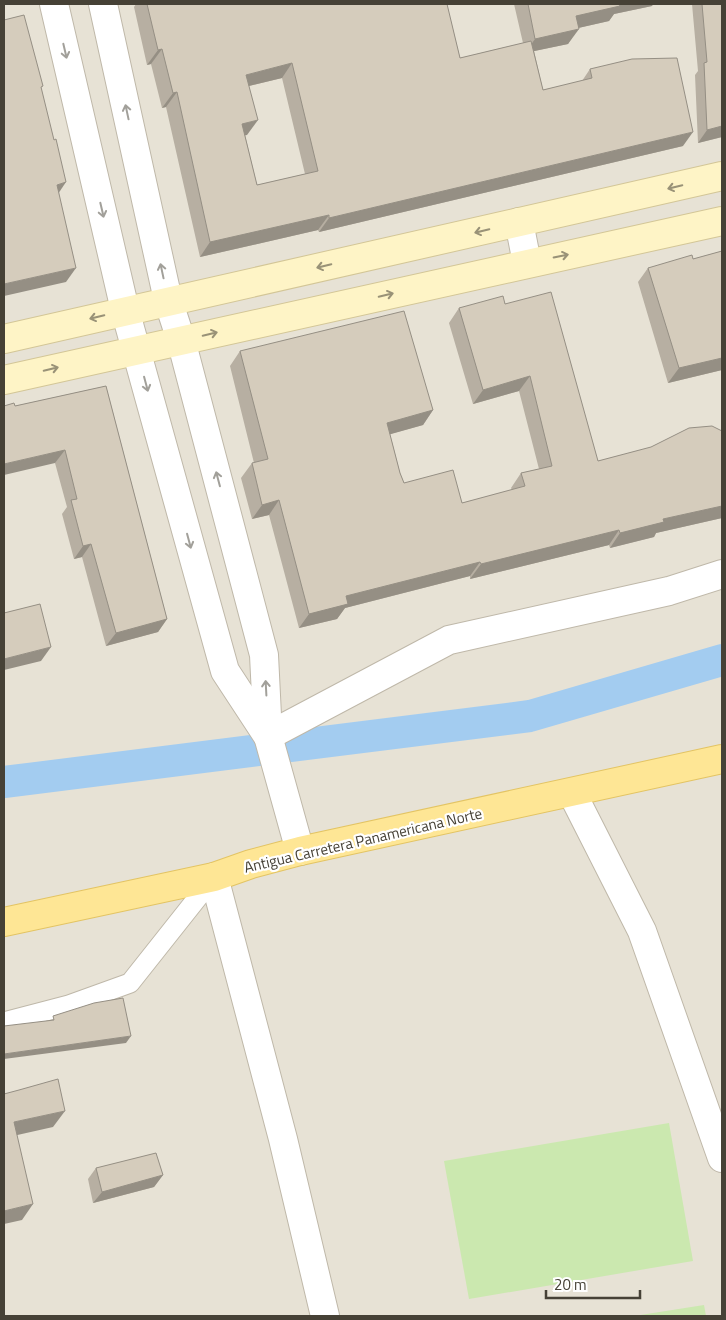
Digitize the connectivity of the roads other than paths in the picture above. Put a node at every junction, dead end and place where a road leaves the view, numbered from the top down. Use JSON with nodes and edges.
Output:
{"nodes":[{"id":1,"x":54,"y":4,"type":"edge"},
{"id":2,"x":103,"y":4,"type":"edge"},
{"id":3,"x":722,"y":176,"type":"edge"},
{"id":4,"x":519,"y":222,"type":"junction"},
{"id":5,"x":722,"y":222,"type":"edge"},
{"id":6,"x":527,"y":263,"type":"junction"},
{"id":7,"x":168,"y":300,"type":"junction"},
{"id":8,"x":125,"y":310,"type":"junction"},
{"id":9,"x":4,"y":339,"type":"edge"},
{"id":10,"x":182,"y":340,"type":"junction"},
{"id":11,"x":136,"y":349,"type":"junction"},
{"id":12,"x":4,"y":380,"type":"edge"},
{"id":13,"x":722,"y":574,"type":"edge"},
{"id":14,"x":268,"y":736,"type":"junction"},
{"id":15,"x":722,"y":759,"type":"edge"},
{"id":16,"x":572,"y":793,"type":"junction"},
{"id":17,"x":300,"y":851,"type":"junction"},
{"id":18,"x":214,"y":877,"type":"junction"},
{"id":19,"x":4,"y":922,"type":"edge"},
{"id":20,"x":4,"y":1022,"type":"edge"},
{"id":21,"x":722,"y":1158,"type":"edge"},
{"id":22,"x":325,"y":1316,"type":"edge"}],
"edges":[{"from":1,"to":8,"type":"street","one_way":true},
{"from":7,"to":2,"type":"street","one_way":true},
{"from":3,"to":4,"type":"street","one_way":true},
{"from":4,"to":6,"type":"street"},
{"from":4,"to":7,"type":"street","one_way":true},
{"from":6,"to":5,"type":"street","one_way":true},
{"from":10,"to":6,"type":"street","one_way":true},
{"from":7,"to":8,"type":"street"},
{"from":7,"to":10,"type":"street"},
{"from":8,"to":9,"type":"street","one_way":true},
{"from":8,"to":11,"type":"street"},
{"from":10,"to":11,"type":"street"},
{"from":14,"to":10,"type":"street","one_way":true},
{"from":12,"to":11,"type":"street","one_way":true},
{"from":11,"to":14,"type":"street","one_way":true},
{"from":13,"to":14,"type":"street"},
{"from":14,"to":17,"type":"street"},
{"from":15,"to":16,"type":"main road","name":"Antigua Carretera Panamericana Norte"},
{"from":16,"to":17,"type":"main road","name":"Antigua Carretera Panamericana Norte"},
{"from":16,"to":21,"type":"street"},
{"from":17,"to":18,"type":"main road","name":"Antigua Carretera Panamericana Norte"},
{"from":18,"to":19,"type":"main road","name":"Antigua Carretera Panamericana Norte"},
{"from":18,"to":20,"type":"lane"},
{"from":18,"to":22,"type":"street"}]}
